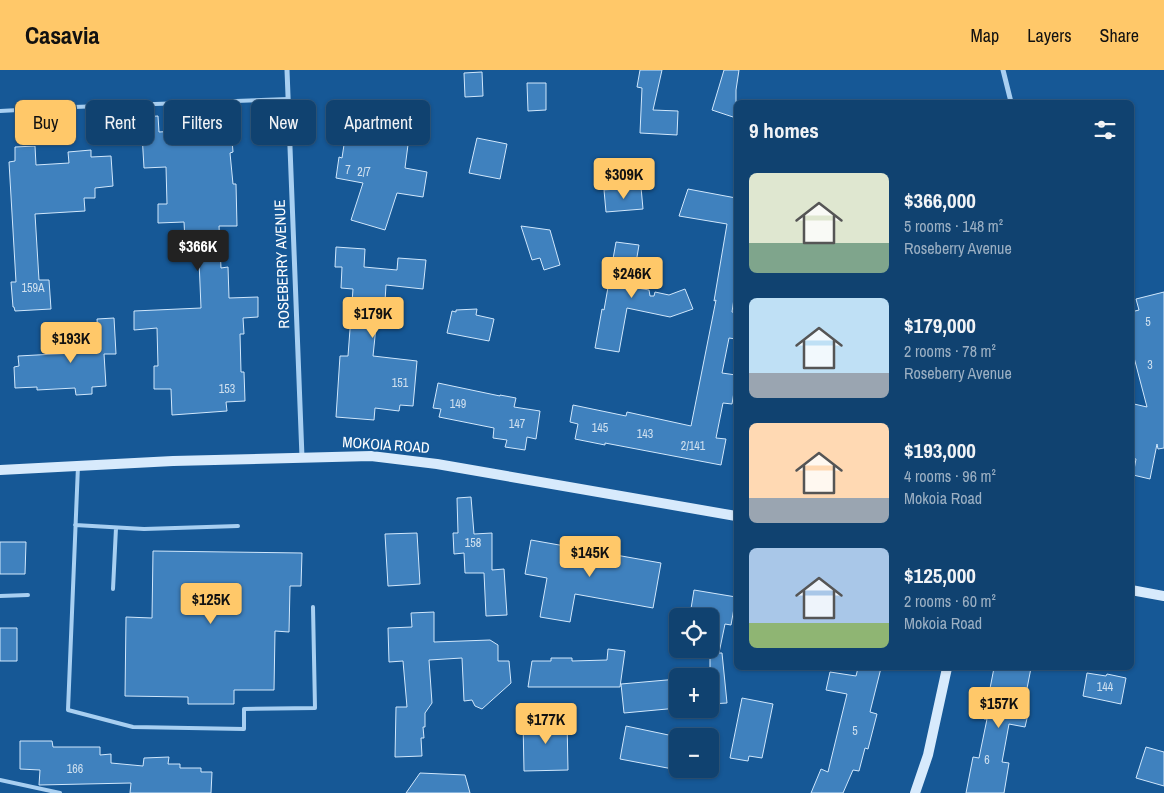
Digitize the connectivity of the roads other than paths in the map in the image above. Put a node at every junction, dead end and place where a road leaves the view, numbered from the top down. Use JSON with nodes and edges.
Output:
{"nodes":[{"id":1,"x":287,"y":70,"type":"edge"},
{"id":2,"x":1003,"y":70,"type":"edge"},
{"id":3,"x":288,"y":99,"type":"junction"},
{"id":4,"x":1010,"y":100,"type":"edge"},
{"id":5,"x":0,"y":111,"type":"edge"},
{"id":6,"x":302,"y":457,"type":"junction"},
{"id":7,"x":78,"y":466,"type":"junction"},
{"id":8,"x":0,"y":470,"type":"edge"},
{"id":9,"x":734,"y":516,"type":"edge"},
{"id":10,"x":75,"y":525,"type":"junction"},
{"id":11,"x":238,"y":526,"type":"dead end"},
{"id":12,"x":116,"y":528,"type":"junction"},
{"id":13,"x":113,"y":589,"type":"dead end"},
{"id":14,"x":1134,"y":591,"type":"edge"},
{"id":15,"x":28,"y":595,"type":"dead end"},
{"id":16,"x":0,"y":596,"type":"edge"},
{"id":17,"x":1164,"y":596,"type":"edge"},
{"id":18,"x":314,"y":607,"type":"dead end"},
{"id":19,"x":947,"y":670,"type":"edge"},
{"id":20,"x":0,"y":780,"type":"edge"},
{"id":21,"x":60,"y":793,"type":"edge"},
{"id":22,"x":915,"y":793,"type":"edge"}],
"edges":[{"from":1,"to":3,"type":"street","name":"ROSEBERRY AVENUE"},
{"from":2,"to":4,"type":"street"},
{"from":3,"to":5,"type":"lane"},
{"from":3,"to":6,"type":"street","name":"ROSEBERRY AVENUE"},
{"from":6,"to":7,"type":"main road","name":"MOKOIA ROAD"},
{"from":6,"to":9,"type":"main road","name":"MOKOIA ROAD"},
{"from":7,"to":8,"type":"main road","name":"MOKOIA ROAD"},
{"from":7,"to":10,"type":"lane"},
{"from":10,"to":12,"type":"lane"},
{"from":10,"to":18,"type":"lane"},
{"from":11,"to":12,"type":"lane"},
{"from":12,"to":13,"type":"lane"},
{"from":14,"to":17,"type":"main road"},
{"from":15,"to":16,"type":"lane"},
{"from":19,"to":22,"type":"main road"},
{"from":20,"to":21,"type":"lane"}]}
